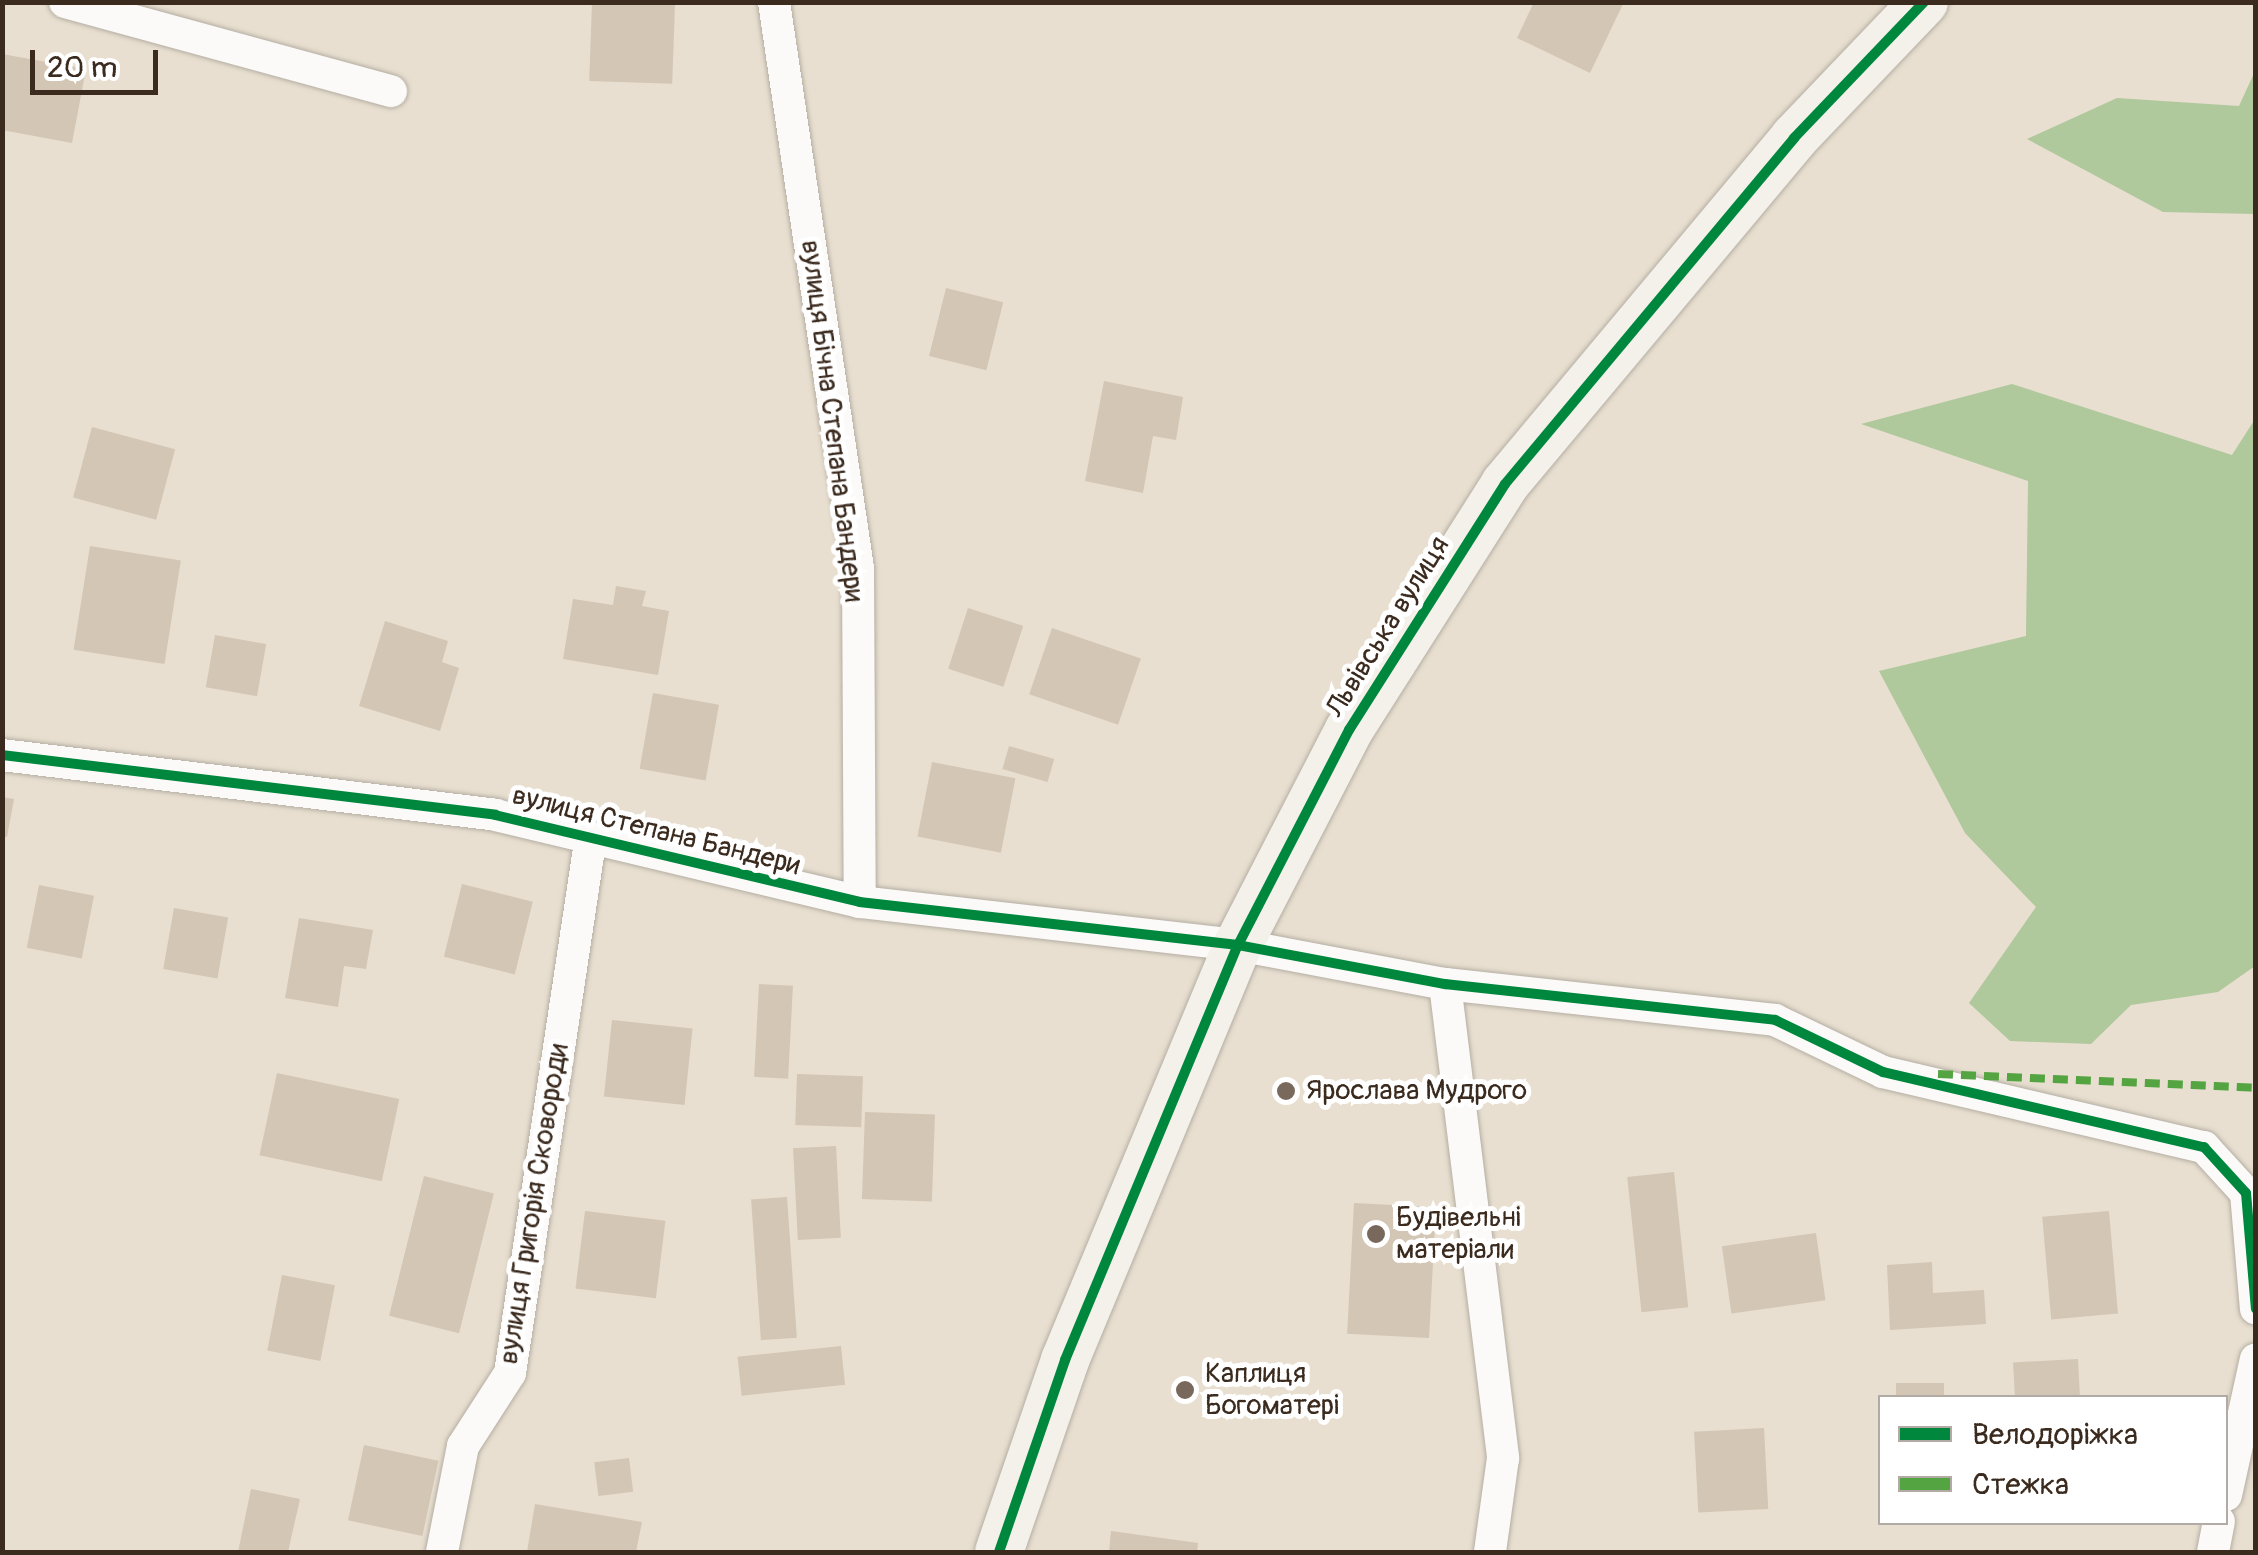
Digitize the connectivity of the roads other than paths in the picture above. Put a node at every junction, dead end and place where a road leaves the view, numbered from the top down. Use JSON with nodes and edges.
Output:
{"nodes":[{"id":1,"x":66,"y":2,"type":"edge"},
{"id":2,"x":774,"y":2,"type":"edge"},
{"id":3,"x":1879,"y":2,"type":"edge"},
{"id":4,"x":1924,"y":2,"type":"edge"},
{"id":5,"x":1857,"y":69,"type":"junction"},
{"id":6,"x":391,"y":92,"type":"dead end"},
{"id":7,"x":2,"y":756,"type":"edge"},
{"id":8,"x":590,"y":842,"type":"junction"},
{"id":9,"x":860,"y":902,"type":"junction"},
{"id":10,"x":1238,"y":945,"type":"junction"},
{"id":11,"x":1445,"y":984,"type":"junction"},
{"id":12,"x":2256,"y":1310,"type":"edge"},
{"id":13,"x":2256,"y":1359,"type":"edge"},
{"id":14,"x":2228,"y":1486,"type":"edge"},
{"id":15,"x":2219,"y":1525,"type":"edge"},
{"id":16,"x":442,"y":1552,"type":"edge"},
{"id":17,"x":999,"y":1552,"type":"edge"},
{"id":18,"x":1490,"y":1552,"type":"edge"},
{"id":19,"x":2213,"y":1552,"type":"edge"}],
"edges":[{"from":1,"to":6,"type":"street"},
{"from":2,"to":9,"type":"street","name":"вулиця Бічна Степана Бандери"},
{"from":3,"to":5,"type":"main road","name":"Львівська вулиця"},
{"from":4,"to":5,"type":"main road","name":"Львівська вулиця"},
{"from":5,"to":10,"type":"main road","name":"Львівська вулиця"},
{"from":7,"to":8,"type":"street","name":"вулиця Степана Бандери"},
{"from":8,"to":9,"type":"street","name":"вулиця Степана Бандери"},
{"from":8,"to":16,"type":"street","name":"вулиця Григорія Сковороди"},
{"from":9,"to":10,"type":"street","name":"вулиця Степана Бандери"},
{"from":10,"to":11,"type":"street","name":"вулиця Степана Бандери"},
{"from":10,"to":17,"type":"main road","name":"Львівська вулиця"},
{"from":11,"to":12,"type":"street","name":"вулиця Степана Бандери"},
{"from":11,"to":18,"type":"street"},
{"from":13,"to":14,"type":"street"},
{"from":15,"to":19,"type":"street"}]}
